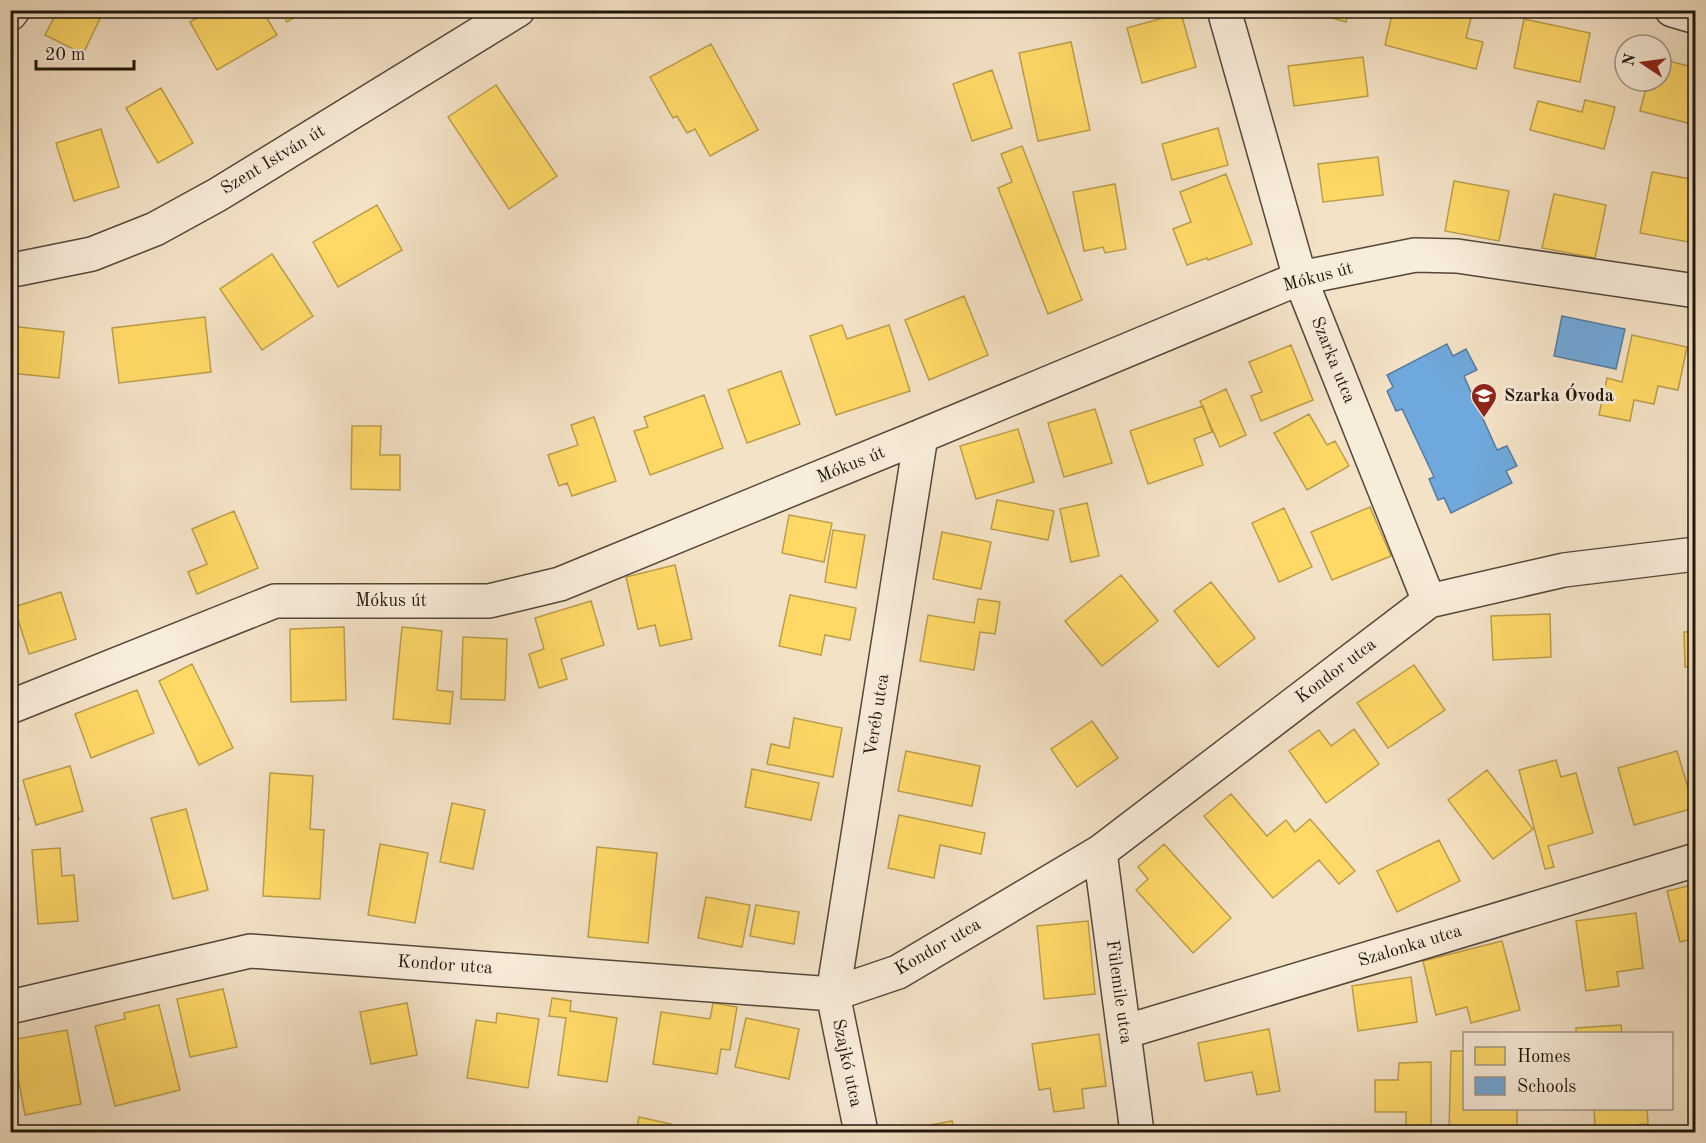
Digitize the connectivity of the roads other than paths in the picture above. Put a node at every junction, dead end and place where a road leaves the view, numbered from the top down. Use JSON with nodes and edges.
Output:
{"nodes":[{"id":1,"x":518,"y":10,"type":"edge"},
{"id":2,"x":1224,"y":10,"type":"edge"},
{"id":3,"x":1672,"y":10,"type":"edge"},
{"id":4,"x":1695,"y":17,"type":"edge"},
{"id":5,"x":10,"y":269,"type":"edge"},
{"id":6,"x":1300,"y":278,"type":"junction"},
{"id":7,"x":1695,"y":291,"type":"edge"},
{"id":8,"x":921,"y":436,"type":"junction"},
{"id":9,"x":1695,"y":554,"type":"edge"},
{"id":10,"x":1429,"y":601,"type":"junction"},
{"id":11,"x":10,"y":708,"type":"edge"},
{"id":12,"x":1100,"y":852,"type":"junction"},
{"id":13,"x":1695,"y":860,"type":"edge"},
{"id":14,"x":832,"y":994,"type":"junction"},
{"id":15,"x":10,"y":1007,"type":"edge"},
{"id":16,"x":1124,"y":1032,"type":"junction"},
{"id":17,"x":861,"y":1132,"type":"edge"},
{"id":18,"x":1137,"y":1132,"type":"edge"}],
"edges":[{"from":1,"to":5,"type":"street","name":"Szent István út"},
{"from":2,"to":6,"type":"street","name":"Szarka utca"},
{"from":3,"to":4,"type":"street"},
{"from":6,"to":7,"type":"street","name":"Mókus út"},
{"from":6,"to":8,"type":"street","name":"Mókus út"},
{"from":6,"to":10,"type":"street","name":"Szarka utca"},
{"from":8,"to":11,"type":"street","name":"Mókus út"},
{"from":8,"to":14,"type":"street","name":"Veréb utca"},
{"from":9,"to":10,"type":"street","name":"Kondor utca"},
{"from":10,"to":12,"type":"street","name":"Kondor utca"},
{"from":12,"to":14,"type":"street","name":"Kondor utca"},
{"from":12,"to":16,"type":"street","name":"Fülemile utca"},
{"from":13,"to":16,"type":"street","name":"Szalonka utca"},
{"from":14,"to":15,"type":"street","name":"Kondor utca"},
{"from":14,"to":17,"type":"street","name":"Szajkó utca"},
{"from":16,"to":18,"type":"street","name":"Fülemile utca"}]}
